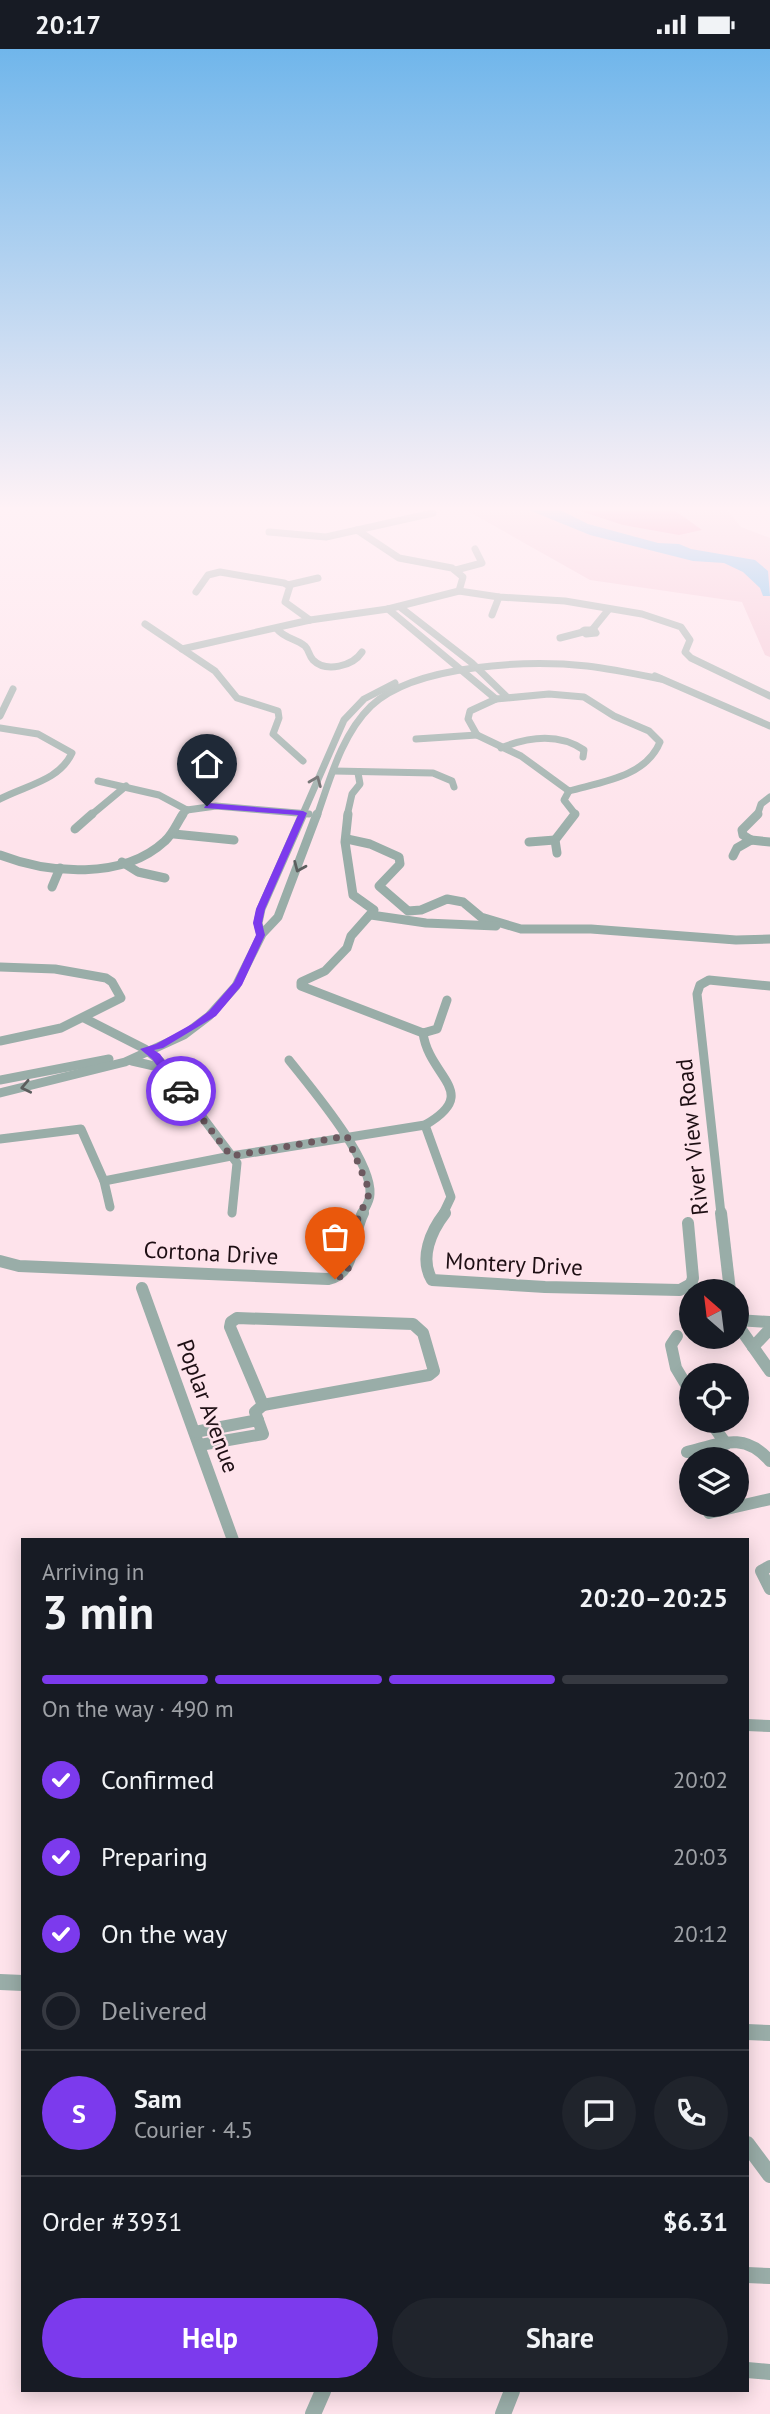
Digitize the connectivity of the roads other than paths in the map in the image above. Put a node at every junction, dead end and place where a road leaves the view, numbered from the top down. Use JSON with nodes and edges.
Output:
{"nodes":[{"id":1,"x":309,"y":620,"type":"edge"},
{"id":2,"x":402,"y":620,"type":"edge"},
{"id":3,"x":417,"y":620,"type":"edge"},
{"id":4,"x":602,"y":620,"type":"edge"},
{"id":5,"x":662,"y":620,"type":"edge"},
{"id":6,"x":145,"y":624,"type":"dead end"},
{"id":7,"x":277,"y":629,"type":"junction"},
{"id":8,"x":560,"y":638,"type":"dead end"},
{"id":9,"x":183,"y":649,"type":"junction"},
{"id":10,"x":362,"y":652,"type":"dead end"},
{"id":11,"x":476,"y":666,"type":"junction"},
{"id":12,"x":461,"y":668,"type":"junction"},
{"id":13,"x":486,"y":677,"type":"junction"},
{"id":14,"x":474,"y":679,"type":"junction"},
{"id":15,"x":13,"y":689,"type":"dead end"},
{"id":16,"x":770,"y":696,"type":"edge"},
{"id":17,"x":507,"y":697,"type":"junction"},
{"id":18,"x":496,"y":699,"type":"junction"},
{"id":19,"x":0,"y":716,"type":"edge"},
{"id":20,"x":770,"y":726,"type":"edge"},
{"id":21,"x":0,"y":728,"type":"edge"},
{"id":22,"x":477,"y":735,"type":"junction"},
{"id":23,"x":416,"y":739,"type":"dead end"},
{"id":24,"x":501,"y":748,"type":"junction"},
{"id":25,"x":583,"y":757,"type":"dead end"},
{"id":26,"x":303,"y":761,"type":"dead end"},
{"id":27,"x":334,"y":771,"type":"junction"},
{"id":28,"x":358,"y":773,"type":"junction"},
{"id":29,"x":98,"y":781,"type":"dead end"},
{"id":30,"x":126,"y":786,"type":"junction"},
{"id":31,"x":454,"y":787,"type":"dead end"},
{"id":32,"x":569,"y":791,"type":"junction"},
{"id":33,"x":770,"y":797,"type":"edge"},
{"id":34,"x":0,"y":799,"type":"edge"},
{"id":35,"x":187,"y":810,"type":"junction"},
{"id":36,"x":303,"y":813,"type":"junction"},
{"id":37,"x":318,"y":814,"type":"junction"},
{"id":38,"x":75,"y":829,"type":"dead end"},
{"id":39,"x":174,"y":834,"type":"junction"},
{"id":40,"x":347,"y":839,"type":"junction"},
{"id":41,"x":234,"y":840,"type":"dead end"},
{"id":42,"x":555,"y":840,"type":"junction"},
{"id":43,"x":751,"y":840,"type":"junction"},
{"id":44,"x":530,"y":842,"type":"dead end"},
{"id":45,"x":769,"y":842,"type":"edge"},
{"id":46,"x":770,"y":852,"type":"edge"},
{"id":47,"x":557,"y":853,"type":"dead end"},
{"id":48,"x":0,"y":855,"type":"edge"},
{"id":49,"x":733,"y":856,"type":"dead end"},
{"id":50,"x":122,"y":862,"type":"junction"},
{"id":51,"x":60,"y":868,"type":"junction"},
{"id":52,"x":165,"y":878,"type":"dead end"},
{"id":53,"x":52,"y":887,"type":"dead end"},
{"id":54,"x":370,"y":915,"type":"junction"},
{"id":55,"x":506,"y":926,"type":"junction"},
{"id":56,"x":261,"y":935,"type":"junction"},
{"id":57,"x":770,"y":939,"type":"edge"},
{"id":58,"x":0,"y":967,"type":"edge"},
{"id":59,"x":770,"y":986,"type":"edge"},
{"id":60,"x":447,"y":1000,"type":"dead end"},
{"id":61,"x":84,"y":1018,"type":"junction"},
{"id":62,"x":423,"y":1033,"type":"junction"},
{"id":63,"x":0,"y":1041,"type":"edge"},
{"id":64,"x":151,"y":1049,"type":"junction"},
{"id":65,"x":130,"y":1060,"type":"junction"},
{"id":66,"x":289,"y":1060,"type":"dead end"},
{"id":67,"x":163,"y":1068,"type":"junction"},
{"id":68,"x":0,"y":1080,"type":"edge"},
{"id":69,"x":0,"y":1093,"type":"edge"},
{"id":70,"x":425,"y":1125,"type":"junction"},
{"id":71,"x":347,"y":1136,"type":"junction"},
{"id":72,"x":0,"y":1139,"type":"edge"},
{"id":73,"x":231,"y":1156,"type":"junction"},
{"id":74,"x":104,"y":1181,"type":"junction"},
{"id":75,"x":110,"y":1207,"type":"dead end"},
{"id":76,"x":232,"y":1213,"type":"dead end"},
{"id":77,"x":688,"y":1223,"type":"dead end"},
{"id":78,"x":0,"y":1261,"type":"edge"},
{"id":79,"x":729,"y":1279,"type":"edge"},
{"id":80,"x":142,"y":1288,"type":"dead end"},
{"id":81,"x":749,"y":1322,"type":"edge"},
{"id":82,"x":770,"y":1322,"type":"edge"},
{"id":83,"x":770,"y":1329,"type":"edge"},
{"id":84,"x":677,"y":1336,"type":"dead end"},
{"id":85,"x":749,"y":1342,"type":"edge"},
{"id":86,"x":752,"y":1347,"type":"junction"},
{"id":87,"x":679,"y":1370,"type":"edge"},
{"id":88,"x":770,"y":1371,"type":"edge"},
{"id":89,"x":263,"y":1405,"type":"junction"},
{"id":90,"x":258,"y":1420,"type":"junction"},
{"id":91,"x":195,"y":1432,"type":"junction"},
{"id":92,"x":718,"y":1433,"type":"edge"},
{"id":93,"x":726,"y":1444,"type":"junction"},
{"id":94,"x":200,"y":1445,"type":"junction"},
{"id":95,"x":711,"y":1447,"type":"edge"},
{"id":96,"x":770,"y":1461,"type":"edge"},
{"id":97,"x":770,"y":1499,"type":"edge"},
{"id":98,"x":749,"y":1504,"type":"edge"},
{"id":99,"x":232,"y":1538,"type":"edge"},
{"id":100,"x":770,"y":1566,"type":"edge"},
{"id":101,"x":770,"y":1589,"type":"edge"},
{"id":102,"x":749,"y":1725,"type":"edge"},
{"id":103,"x":770,"y":1725,"type":"edge"},
{"id":104,"x":0,"y":1982,"type":"edge"},
{"id":105,"x":21,"y":1983,"type":"edge"},
{"id":106,"x":749,"y":2032,"type":"edge"},
{"id":107,"x":770,"y":2033,"type":"edge"},
{"id":108,"x":749,"y":2147,"type":"edge"},
{"id":109,"x":770,"y":2175,"type":"edge"},
{"id":110,"x":749,"y":2275,"type":"edge"},
{"id":111,"x":770,"y":2276,"type":"edge"},
{"id":112,"x":749,"y":2369,"type":"edge"},
{"id":113,"x":770,"y":2372,"type":"edge"},
{"id":114,"x":323,"y":2392,"type":"edge"},
{"id":115,"x":512,"y":2392,"type":"edge"},
{"id":116,"x":313,"y":2414,"type":"edge"},
{"id":117,"x":503,"y":2414,"type":"edge"}],
"edges":[{"from":1,"to":7,"type":"street"},
{"from":2,"to":12,"type":"street"},
{"from":3,"to":11,"type":"street"},
{"from":4,"to":8,"type":"street"},
{"from":5,"to":16,"type":"street"},
{"from":6,"to":9,"type":"street"},
{"from":7,"to":9,"type":"street"},
{"from":7,"to":10,"type":"street"},
{"from":9,"to":26,"type":"street"},
{"from":11,"to":12,"type":"street"},
{"from":11,"to":13,"type":"street"},
{"from":11,"to":20,"type":"street"},
{"from":12,"to":14,"type":"street"},
{"from":12,"to":27,"type":"street"},
{"from":36,"to":12,"type":"street","one_way":true},
{"from":13,"to":14,"type":"street"},
{"from":13,"to":17,"type":"street"},
{"from":14,"to":18,"type":"street"},
{"from":15,"to":19,"type":"street"},
{"from":17,"to":18,"type":"street"},
{"from":17,"to":32,"type":"street"},
{"from":18,"to":22,"type":"street"},
{"from":21,"to":34,"type":"street"},
{"from":22,"to":23,"type":"street"},
{"from":22,"to":24,"type":"street"},
{"from":24,"to":25,"type":"street"},
{"from":24,"to":32,"type":"street"},
{"from":27,"to":28,"type":"street"},
{"from":27,"to":37,"type":"street"},
{"from":28,"to":31,"type":"street"},
{"from":28,"to":40,"type":"street"},
{"from":29,"to":30,"type":"street"},
{"from":30,"to":35,"type":"street"},
{"from":30,"to":38,"type":"street"},
{"from":32,"to":42,"type":"street"},
{"from":33,"to":43,"type":"street"},
{"from":35,"to":36,"type":"street"},
{"from":35,"to":39,"type":"street"},
{"from":36,"to":37,"type":"street"},
{"from":36,"to":56,"type":"street"},
{"from":37,"to":56,"type":"street","one_way":true},
{"from":39,"to":41,"type":"street"},
{"from":39,"to":50,"type":"street"},
{"from":40,"to":54,"type":"street"},
{"from":40,"to":55,"type":"street"},
{"from":42,"to":44,"type":"street"},
{"from":42,"to":47,"type":"street"},
{"from":43,"to":45,"type":"street"},
{"from":43,"to":49,"type":"street"},
{"from":45,"to":46,"type":"street"},
{"from":48,"to":51,"type":"street"},
{"from":50,"to":51,"type":"street"},
{"from":50,"to":52,"type":"street"},
{"from":51,"to":53,"type":"street"},
{"from":54,"to":55,"type":"street"},
{"from":54,"to":62,"type":"street"},
{"from":55,"to":57,"type":"street"},
{"from":56,"to":64,"type":"street"},
{"from":58,"to":61,"type":"street"},
{"from":59,"to":79,"type":"street","name":"River View Road"},
{"from":60,"to":62,"type":"street"},
{"from":61,"to":63,"type":"street"},
{"from":61,"to":64,"type":"street"},
{"from":62,"to":70,"type":"street"},
{"from":64,"to":65,"type":"street"},
{"from":64,"to":67,"type":"street"},
{"from":64,"to":68,"type":"street"},
{"from":65,"to":67,"type":"street"},
{"from":65,"to":69,"type":"street","one_way":true},
{"from":66,"to":71,"type":"street","name":"Cortona Drive"},
{"from":67,"to":73,"type":"street"},
{"from":70,"to":71,"type":"street"},
{"from":70,"to":77,"type":"street","name":"Montery Drive"},
{"from":71,"to":73,"type":"street"},
{"from":71,"to":78,"type":"street","name":"Cortona Drive"},
{"from":72,"to":74,"type":"street"},
{"from":73,"to":74,"type":"street"},
{"from":73,"to":76,"type":"street"},
{"from":74,"to":75,"type":"street"},
{"from":80,"to":91,"type":"street","name":"Poplar Avenue"},
{"from":81,"to":82,"type":"street"},
{"from":83,"to":86,"type":"street"},
{"from":84,"to":87,"type":"street"},
{"from":85,"to":86,"type":"street"},
{"from":86,"to":88,"type":"street"},
{"from":89,"to":89,"type":"street"},
{"from":89,"to":90,"type":"street"},
{"from":90,"to":91,"type":"street"},
{"from":90,"to":94,"type":"street"},
{"from":91,"to":94,"type":"street","name":"Poplar Avenue"},
{"from":92,"to":93,"type":"street"},
{"from":93,"to":95,"type":"street"},
{"from":93,"to":96,"type":"street"},
{"from":94,"to":99,"type":"street","name":"Poplar Avenue"},
{"from":97,"to":98,"type":"street"},
{"from":100,"to":101,"type":"street"},
{"from":102,"to":103,"type":"street"},
{"from":104,"to":105,"type":"street"},
{"from":106,"to":107,"type":"street"},
{"from":108,"to":109,"type":"street"},
{"from":110,"to":111,"type":"street"},
{"from":112,"to":113,"type":"street"},
{"from":114,"to":116,"type":"street"},
{"from":115,"to":117,"type":"street"}]}
